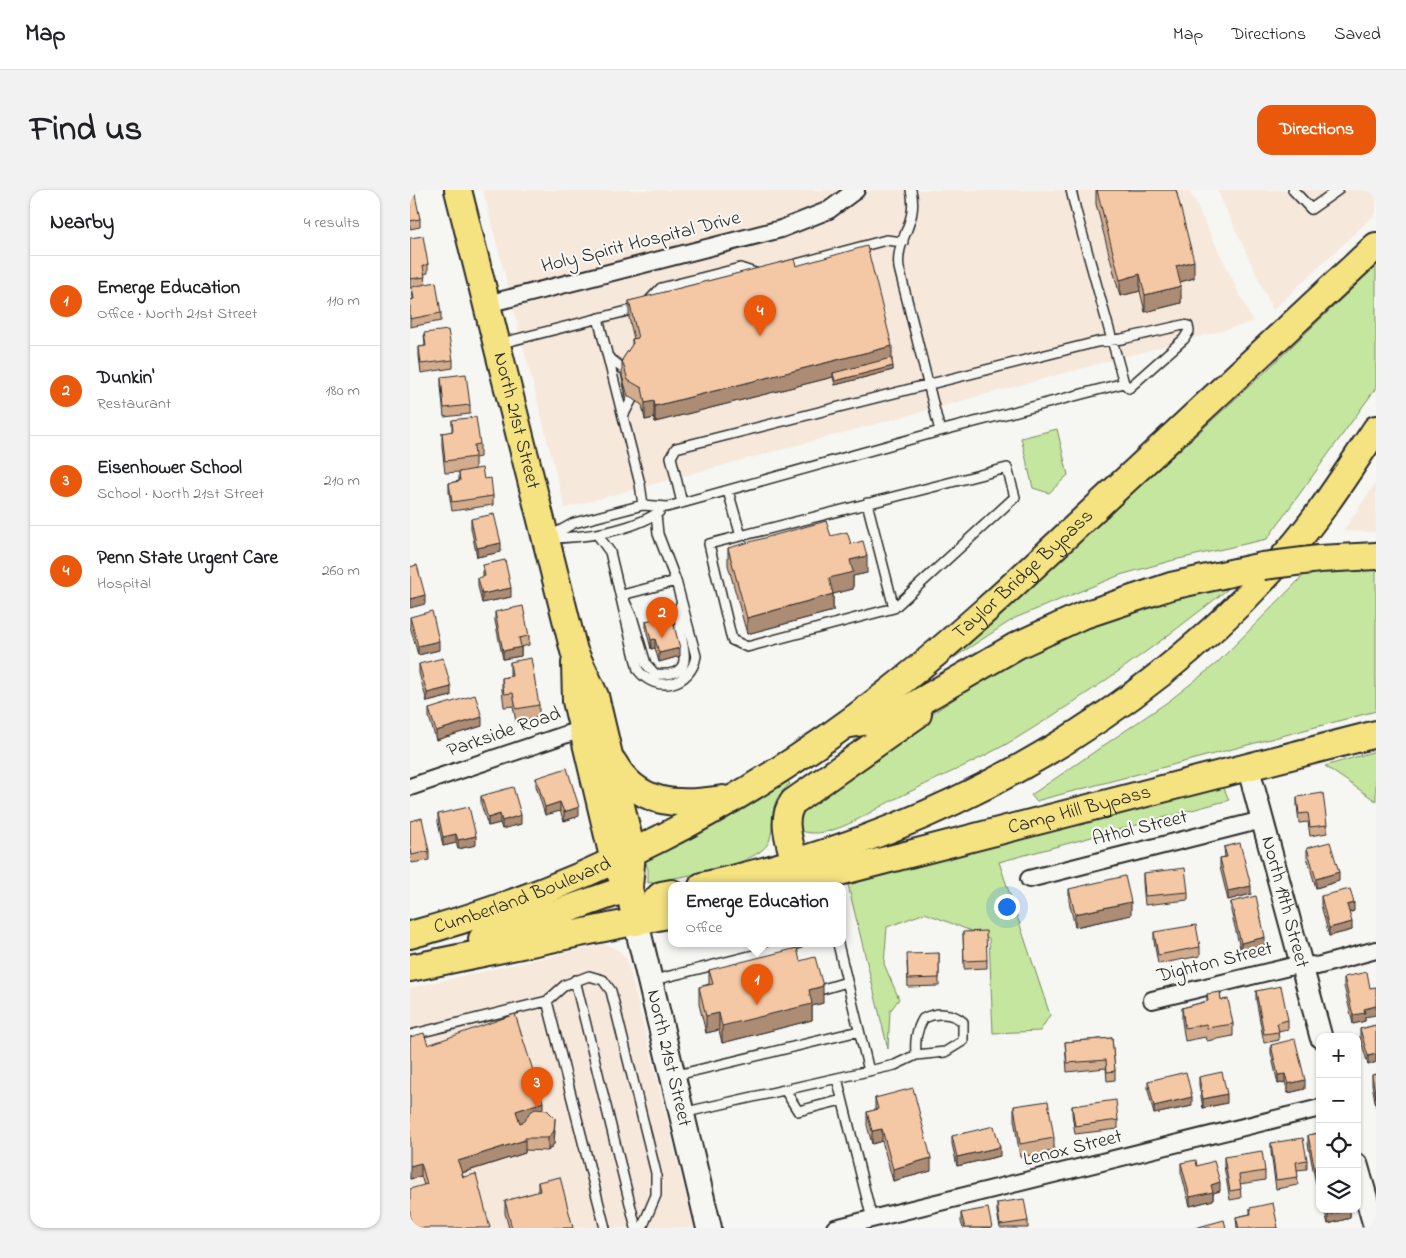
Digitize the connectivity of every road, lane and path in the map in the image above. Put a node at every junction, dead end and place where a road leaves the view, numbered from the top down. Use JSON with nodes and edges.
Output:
{"nodes":[{"id":1,"x":458,"y":190,"type":"edge"},
{"id":2,"x":856,"y":190,"type":"edge"},
{"id":3,"x":910,"y":190,"type":"edge"},
{"id":4,"x":1070,"y":190,"type":"edge"},
{"id":5,"x":1293,"y":190,"type":"edge"},
{"id":6,"x":1338,"y":190,"type":"edge"},
{"id":7,"x":902,"y":242,"type":"junction"},
{"id":8,"x":1376,"y":246,"type":"edge"},
{"id":9,"x":487,"y":304,"type":"junction"},
{"id":10,"x":598,"y":318,"type":"junction"},
{"id":11,"x":1112,"y":341,"type":"junction"},
{"id":12,"x":497,"y":344,"type":"junction"},
{"id":13,"x":608,"y":357,"type":"junction"},
{"id":14,"x":928,"y":383,"type":"junction"},
{"id":15,"x":1124,"y":383,"type":"junction"},
{"id":16,"x":623,"y":416,"type":"junction"},
{"id":17,"x":1376,"y":429,"type":"edge"},
{"id":18,"x":940,"y":431,"type":"junction"},
{"id":19,"x":1376,"y":459,"type":"edge"},
{"id":20,"x":728,"y":491,"type":"junction"},
{"id":21,"x":682,"y":503,"type":"junction"},
{"id":22,"x":867,"y":503,"type":"junction"},
{"id":23,"x":643,"y":504,"type":"junction"},
{"id":24,"x":667,"y":507,"type":"junction"},
{"id":25,"x":656,"y":514,"type":"junction"},
{"id":26,"x":597,"y":534,"type":"junction"},
{"id":27,"x":741,"y":536,"type":"junction"},
{"id":28,"x":547,"y":538,"type":"junction"},
{"id":29,"x":1376,"y":556,"type":"edge"},
{"id":30,"x":676,"y":581,"type":"junction"},
{"id":31,"x":622,"y":595,"type":"junction"},
{"id":32,"x":894,"y":608,"type":"junction"},
{"id":33,"x":574,"y":650,"type":"junction"},
{"id":34,"x":978,"y":667,"type":"junction"},
{"id":35,"x":845,"y":725,"type":"junction"},
{"id":36,"x":582,"y":729,"type":"junction"},
{"id":37,"x":1376,"y":734,"type":"edge"},
{"id":38,"x":609,"y":755,"type":"junction"},
{"id":39,"x":1248,"y":767,"type":"junction"},
{"id":40,"x":410,"y":787,"type":"edge"},
{"id":41,"x":733,"y":798,"type":"junction"},
{"id":42,"x":1262,"y":820,"type":"junction"},
{"id":43,"x":623,"y":856,"type":"junction"},
{"id":44,"x":795,"y":863,"type":"junction"},
{"id":45,"x":1029,"y":879,"type":"dead end"},
{"id":46,"x":718,"y":882,"type":"edge"},
{"id":47,"x":794,"y":882,"type":"edge"},
{"id":48,"x":799,"y":882,"type":"edge"},
{"id":49,"x":629,"y":888,"type":"junction"},
{"id":50,"x":668,"y":894,"type":"edge"},
{"id":51,"x":668,"y":915,"type":"edge"},
{"id":52,"x":636,"y":922,"type":"junction"},
{"id":53,"x":410,"y":935,"type":"edge"},
{"id":54,"x":786,"y":947,"type":"edge"},
{"id":55,"x":839,"y":947,"type":"edge"},
{"id":56,"x":1376,"y":950,"type":"edge"},
{"id":57,"x":410,"y":963,"type":"edge"},
{"id":58,"x":1301,"y":964,"type":"junction"},
{"id":59,"x":410,"y":968,"type":"edge"},
{"id":60,"x":575,"y":980,"type":"junction"},
{"id":61,"x":650,"y":981,"type":"junction"},
{"id":62,"x":847,"y":982,"type":"junction"},
{"id":63,"x":823,"y":988,"type":"edge"},
{"id":64,"x":1152,"y":1000,"type":"dead end"},
{"id":65,"x":547,"y":1001,"type":"junction"},
{"id":66,"x":859,"y":1031,"type":"junction"},
{"id":67,"x":1320,"y":1033,"type":"edge"},
{"id":68,"x":410,"y":1035,"type":"edge"},
{"id":69,"x":916,"y":1055,"type":"junction"},
{"id":70,"x":869,"y":1071,"type":"junction"},
{"id":71,"x":673,"y":1076,"type":"junction"},
{"id":72,"x":837,"y":1078,"type":"junction"},
{"id":73,"x":784,"y":1090,"type":"junction"},
{"id":74,"x":842,"y":1100,"type":"junction"},
{"id":75,"x":1316,"y":1109,"type":"edge"},
{"id":76,"x":682,"y":1113,"type":"junction"},
{"id":77,"x":1358,"y":1168,"type":"edge"},
{"id":78,"x":872,"y":1219,"type":"junction"},
{"id":79,"x":605,"y":1228,"type":"edge"},
{"id":80,"x":636,"y":1228,"type":"edge"},
{"id":81,"x":642,"y":1228,"type":"edge"},
{"id":82,"x":709,"y":1228,"type":"edge"},
{"id":83,"x":835,"y":1228,"type":"edge"},
{"id":84,"x":1375,"y":1228,"type":"edge"}],
"edges":[{"from":1,"to":9,"type":"main road","name":"North 21st Street"},
{"from":2,"to":9,"type":"street","name":"Holy Spirit Hospital Drive"},
{"from":3,"to":7,"type":"lane"},
{"from":4,"to":11,"type":"lane"},
{"from":5,"to":6,"type":"lane"},
{"from":7,"to":10,"type":"lane"},
{"from":7,"to":14,"type":"lane"},
{"from":8,"to":35,"type":"main road","name":"Taylor Bridge Bypass"},
{"from":9,"to":12,"type":"main road","name":"North 21st Street"},
{"from":10,"to":12,"type":"lane"},
{"from":10,"to":13,"type":"lane"},
{"from":11,"to":14,"type":"lane"},
{"from":11,"to":15,"type":"lane"},
{"from":11,"to":15,"type":"lane"},
{"from":12,"to":28,"type":"main road","name":"North 21st Street"},
{"from":13,"to":16,"type":"lane"},
{"from":13,"to":16,"type":"lane"},
{"from":14,"to":18,"type":"lane"},
{"from":14,"to":21,"type":"lane"},
{"from":15,"to":18,"type":"lane"},
{"from":16,"to":23,"type":"lane"},
{"from":17,"to":44,"type":"main road"},
{"from":18,"to":20,"type":"lane"},
{"from":19,"to":47,"type":"main road"},
{"from":20,"to":21,"type":"lane"},
{"from":20,"to":27,"type":"lane"},
{"from":21,"to":24,"type":"lane"},
{"from":22,"to":27,"type":"lane"},
{"from":22,"to":32,"type":"lane"},
{"from":22,"to":32,"type":"lane"},
{"from":23,"to":24,"type":"lane"},
{"from":23,"to":28,"type":"lane"},
{"from":24,"to":25,"type":"lane"},
{"from":25,"to":26,"type":"lane"},
{"from":25,"to":30,"type":"lane"},
{"from":26,"to":28,"type":"lane"},
{"from":26,"to":31,"type":"lane"},
{"from":27,"to":32,"type":"lane"},
{"from":28,"to":33,"type":"main road","name":"North 21st Street"},
{"from":29,"to":34,"type":"main road","bridge":true},
{"from":30,"to":31,"type":"lane"},
{"from":30,"to":31,"type":"lane"},
{"from":33,"to":36,"type":"main road","name":"North 21st Street"},
{"from":33,"to":38,"type":"main road","name":"North 21st Street"},
{"from":34,"to":35,"type":"main road"},
{"from":34,"to":44,"type":"main road"},
{"from":35,"to":41,"type":"main road","name":"Taylor Bridge Bypass"},
{"from":36,"to":40,"type":"street","name":"Parkside Road"},
{"from":36,"to":43,"type":"main road","name":"North 21st Street"},
{"from":37,"to":39,"type":"main road","name":"Camp Hill Bypass"},
{"from":38,"to":41,"type":"main road"},
{"from":38,"to":43,"type":"main road","name":"North 21st Street"},
{"from":39,"to":42,"type":"street","name":"North 19th Street"},
{"from":39,"to":48,"type":"main road","name":"Camp Hill Bypass"},
{"from":41,"to":43,"type":"main road","name":"Taylor Bridge Bypass"},
{"from":42,"to":45,"type":"street","name":"Athol Street"},
{"from":42,"to":58,"type":"street","name":"North 19th Street"},
{"from":43,"to":49,"type":"main road","name":"North 21st Street"},
{"from":43,"to":53,"type":"main road","name":"Cumberland Boulevard"},
{"from":44,"to":46,"type":"main road"},
{"from":49,"to":52,"type":"main road","name":"North 21st Street"},
{"from":49,"to":57,"type":"main road"},
{"from":50,"to":52,"type":"main road"},
{"from":51,"to":52,"type":"main road"},
{"from":52,"to":59,"type":"main road","name":"Cumberland Boulevard"},
{"from":52,"to":61,"type":"main road","name":"North 21st Street"},
{"from":54,"to":61,"type":"lane"},
{"from":55,"to":62,"type":"lane"},
{"from":56,"to":58,"type":"street","name":"Dighton Street"},
{"from":58,"to":64,"type":"street","name":"Dighton Street"},
{"from":58,"to":67,"type":"street","name":"North 19th Street"},
{"from":60,"to":65,"type":"lane"},
{"from":60,"to":80,"type":"lane"},
{"from":60,"to":81,"type":"lane"},
{"from":61,"to":71,"type":"main road","name":"North 21st Street"},
{"from":62,"to":63,"type":"lane"},
{"from":62,"to":66,"type":"lane"},
{"from":65,"to":68,"type":"lane"},
{"from":65,"to":79,"type":"lane"},
{"from":66,"to":70,"type":"lane"},
{"from":66,"to":71,"type":"lane"},
{"from":69,"to":69,"type":"lane"},
{"from":69,"to":70,"type":"lane"},
{"from":70,"to":72,"type":"lane"},
{"from":71,"to":76,"type":"main road","name":"North 21st Street"},
{"from":72,"to":73,"type":"lane"},
{"from":72,"to":74,"type":"lane"},
{"from":73,"to":74,"type":"lane"},
{"from":73,"to":76,"type":"lane"},
{"from":74,"to":78,"type":"lane"},
{"from":75,"to":78,"type":"street","name":"Lenox Street"},
{"from":76,"to":82,"type":"main road","name":"North 21st Street"},
{"from":77,"to":84,"type":"street"},
{"from":78,"to":83,"type":"street","name":"Lenox Street"}]}
